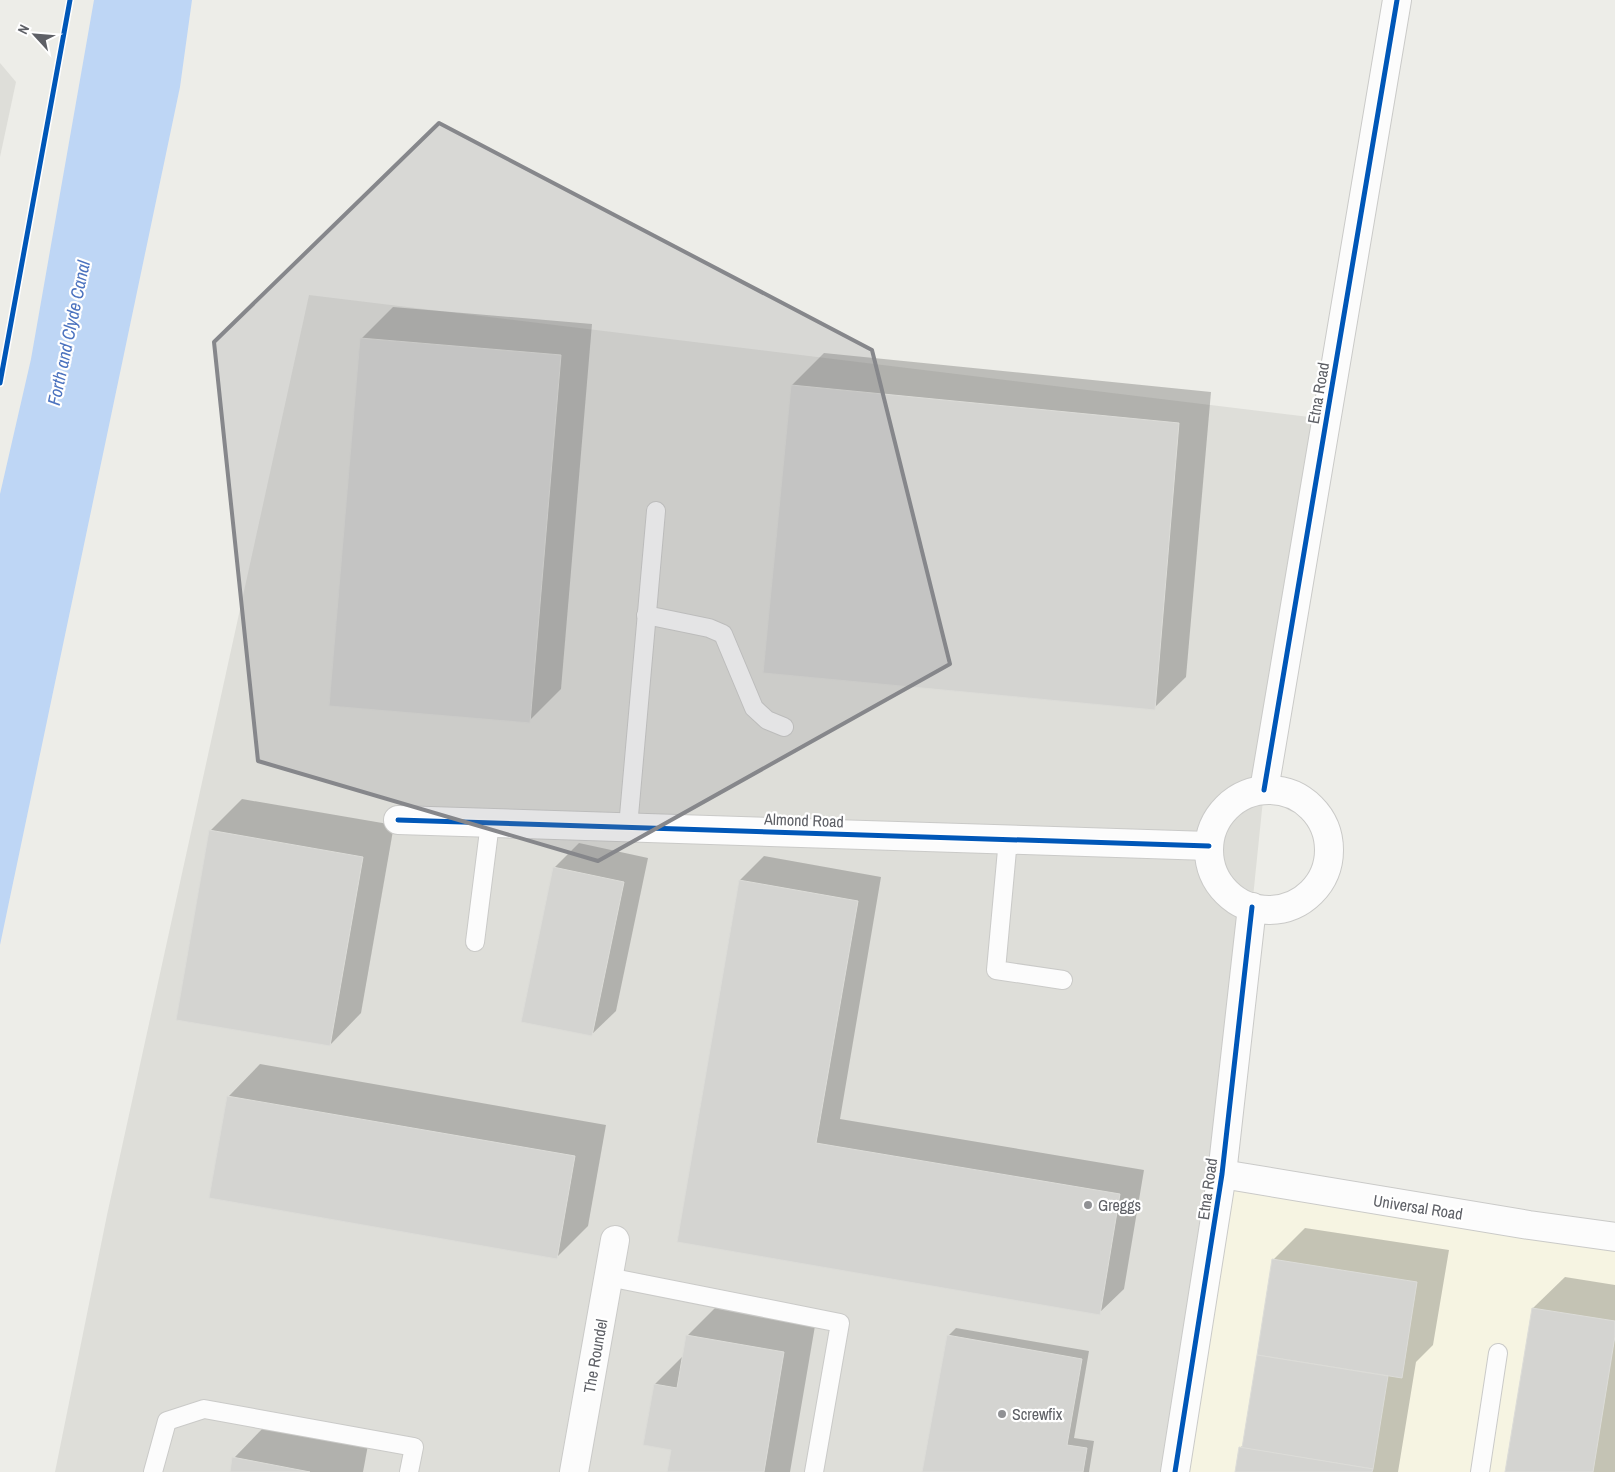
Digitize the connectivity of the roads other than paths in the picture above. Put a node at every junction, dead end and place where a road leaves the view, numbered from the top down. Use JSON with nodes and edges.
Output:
{"nodes":[{"id":1,"x":1397,"y":0,"type":"edge"},
{"id":2,"x":656,"y":510,"type":"dead end"},
{"id":3,"x":646,"y":615,"type":"junction"},
{"id":4,"x":784,"y":727,"type":"dead end"},
{"id":5,"x":1264,"y":790,"type":"junction"},
{"id":6,"x":398,"y":820,"type":"dead end"},
{"id":7,"x":490,"y":823,"type":"junction"},
{"id":8,"x":628,"y":827,"type":"junction"},
{"id":9,"x":1008,"y":840,"type":"junction"},
{"id":10,"x":1209,"y":846,"type":"junction"},
{"id":11,"x":1252,"y":908,"type":"junction"},
{"id":12,"x":475,"y":942,"type":"dead end"},
{"id":13,"x":1063,"y":980,"type":"dead end"},
{"id":14,"x":1222,"y":1174,"type":"junction"},
{"id":15,"x":1615,"y":1237,"type":"edge"},
{"id":16,"x":615,"y":1240,"type":"dead end"},
{"id":17,"x":608,"y":1277,"type":"junction"},
{"id":18,"x":1498,"y":1353,"type":"dead end"},
{"id":19,"x":153,"y":1472,"type":"edge"},
{"id":20,"x":409,"y":1472,"type":"edge"},
{"id":21,"x":574,"y":1472,"type":"edge"},
{"id":22,"x":814,"y":1472,"type":"edge"},
{"id":23,"x":1175,"y":1472,"type":"edge"},
{"id":24,"x":1480,"y":1472,"type":"edge"}],
"edges":[{"from":1,"to":5,"type":"street","name":"Etna Road"},
{"from":2,"to":3,"type":"lane"},
{"from":3,"to":4,"type":"lane"},
{"from":3,"to":8,"type":"lane"},
{"from":5,"to":10,"type":"street"},
{"from":5,"to":11,"type":"street"},
{"from":6,"to":7,"type":"street","name":"Almond Road"},
{"from":7,"to":8,"type":"street","name":"Almond Road"},
{"from":7,"to":12,"type":"lane"},
{"from":8,"to":9,"type":"street","name":"Almond Road"},
{"from":9,"to":10,"type":"street","name":"Almond Road"},
{"from":9,"to":13,"type":"lane"},
{"from":10,"to":11,"type":"street"},
{"from":11,"to":14,"type":"street","name":"Etna Road"},
{"from":14,"to":15,"type":"street","name":"Universal Road"},
{"from":14,"to":23,"type":"street","name":"Etna Road"},
{"from":16,"to":17,"type":"street","name":"The Roundel"},
{"from":17,"to":21,"type":"street","name":"The Roundel"},
{"from":17,"to":22,"type":"lane"},
{"from":18,"to":24,"type":"lane"},
{"from":19,"to":20,"type":"lane"}]}
